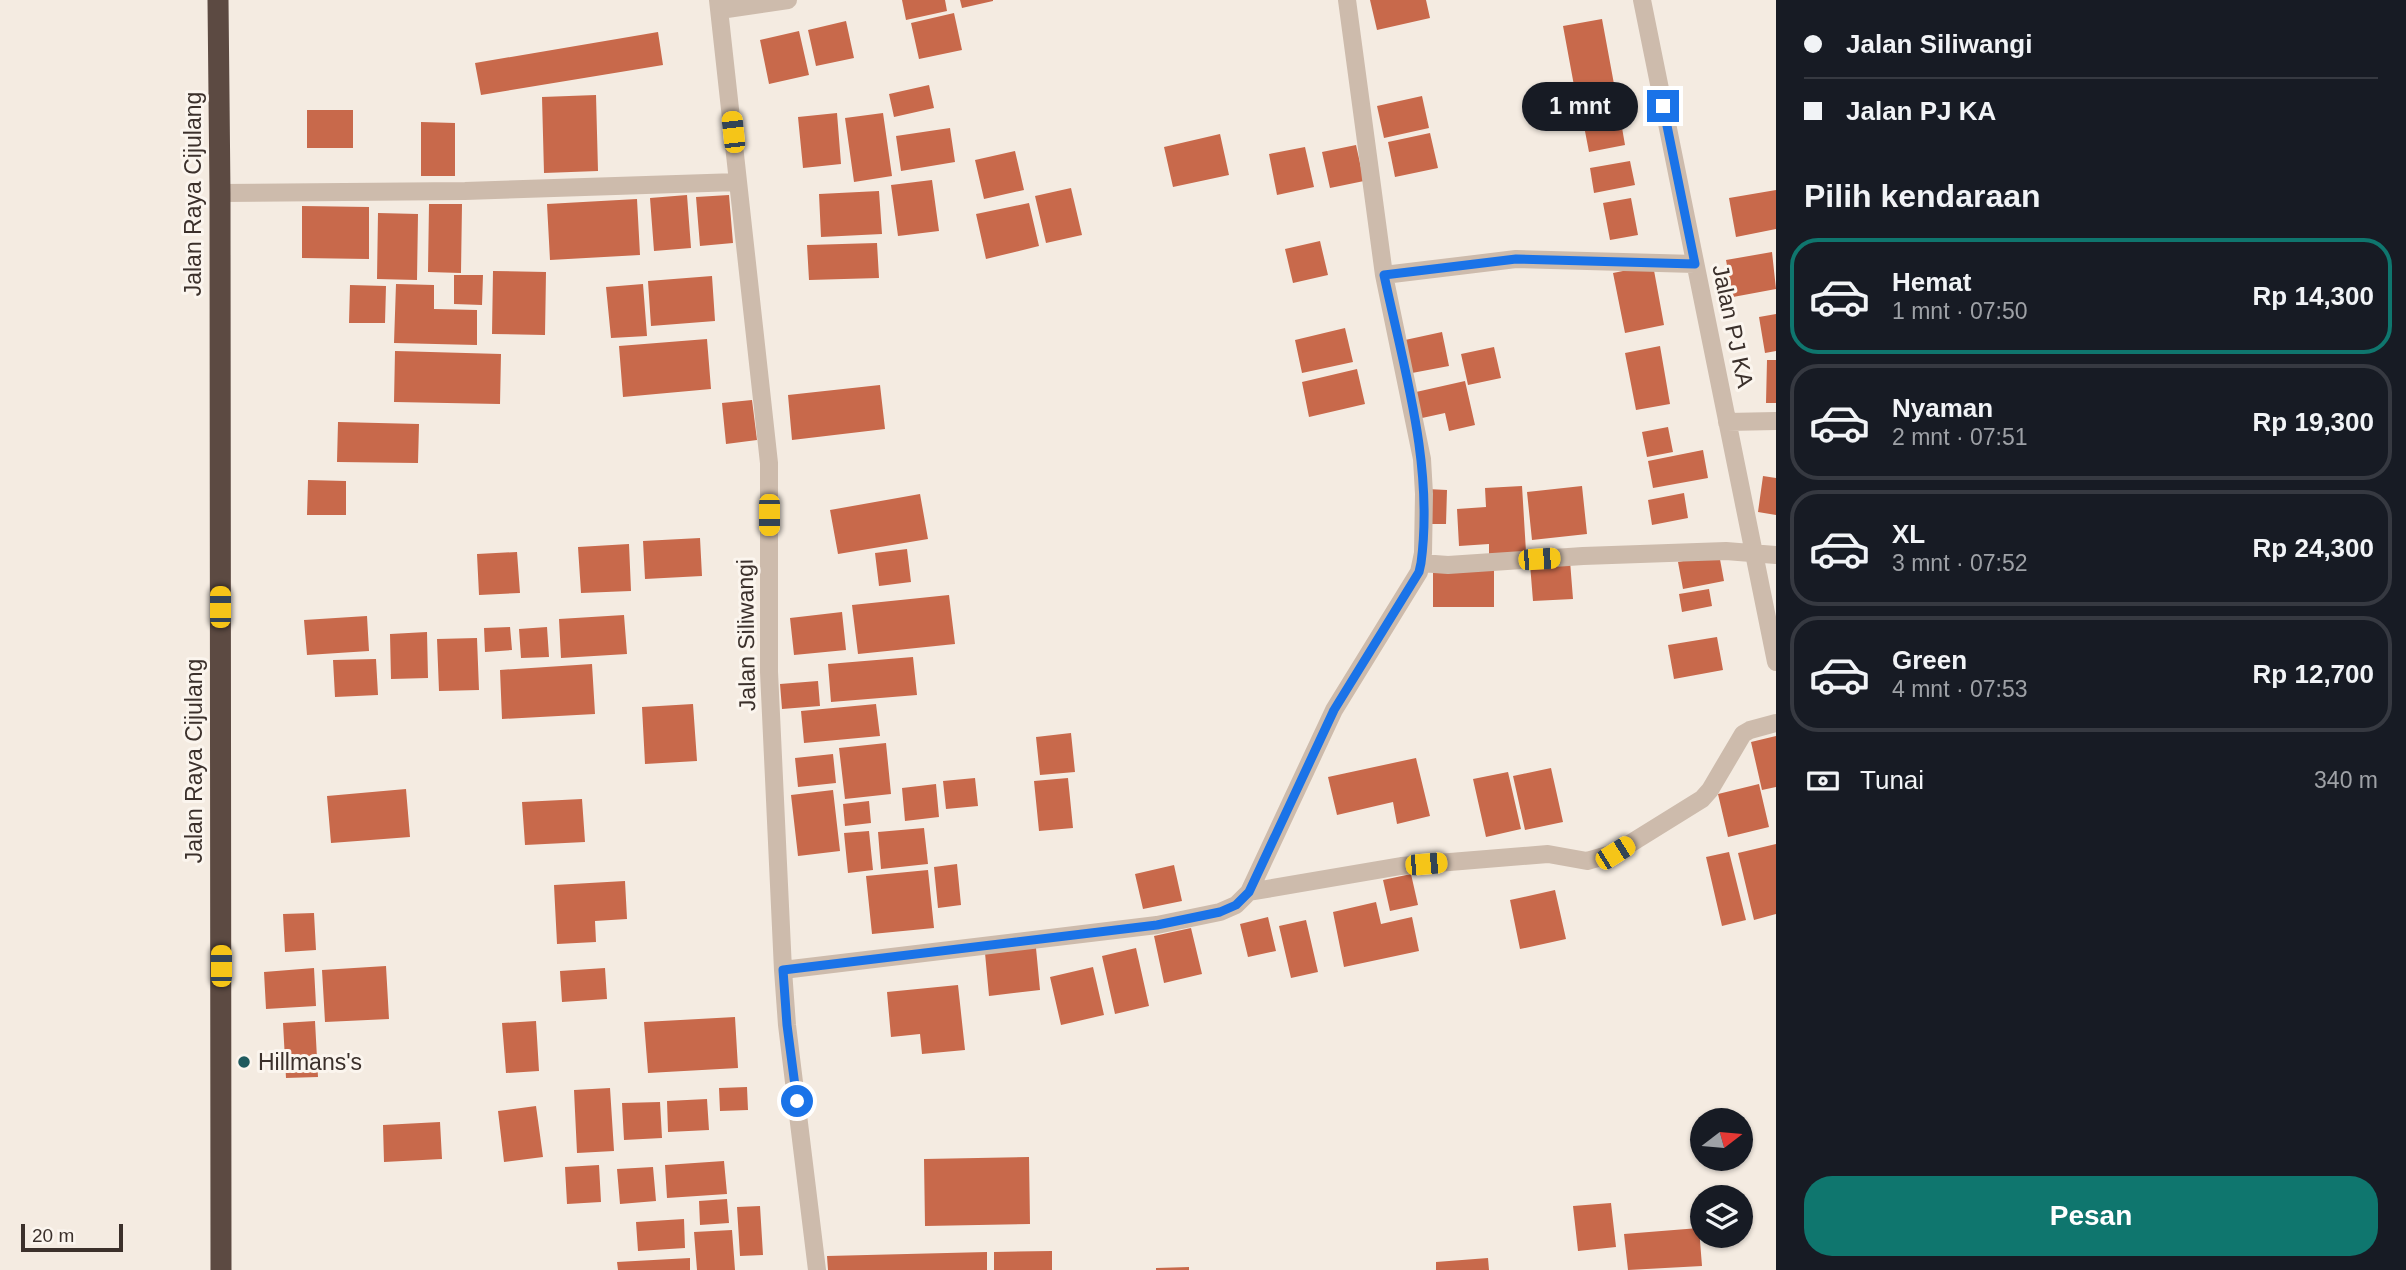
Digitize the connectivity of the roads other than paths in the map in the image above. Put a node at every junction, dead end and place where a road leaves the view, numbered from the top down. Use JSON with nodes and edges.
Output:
{"nodes":[{"id":1,"x":218,"y":0,"type":"edge"},
{"id":2,"x":788,"y":0,"type":"edge"},
{"id":3,"x":1347,"y":0,"type":"edge"},
{"id":4,"x":1642,"y":0,"type":"edge"},
{"id":5,"x":719,"y":5,"type":"edge"},
{"id":6,"x":738,"y":182,"type":"junction"},
{"id":7,"x":220,"y":193,"type":"junction"},
{"id":8,"x":1695,"y":264,"type":"junction"},
{"id":9,"x":1384,"y":275,"type":"junction"},
{"id":10,"x":1776,"y":421,"type":"edge"},
{"id":11,"x":1727,"y":422,"type":"junction"},
{"id":12,"x":1755,"y":552,"type":"junction"},
{"id":13,"x":1776,"y":555,"type":"edge"},
{"id":14,"x":1421,"y":563,"type":"junction"},
{"id":15,"x":1776,"y":662,"type":"edge"},
{"id":16,"x":1776,"y":723,"type":"edge"},
{"id":17,"x":1249,"y":892,"type":"junction"},
{"id":18,"x":783,"y":970,"type":"junction"},
{"id":19,"x":221,"y":1270,"type":"edge"},
{"id":20,"x":817,"y":1270,"type":"edge"}],
"edges":[{"from":1,"to":7,"type":"highway","name":"Jalan Raya Cijulang"},
{"from":2,"to":5,"type":"street"},
{"from":3,"to":9,"type":"street"},
{"from":4,"to":8,"type":"street","name":"Jalan PJ KA"},
{"from":5,"to":6,"type":"street","name":"Jalan Siliwangi"},
{"from":6,"to":7,"type":"street"},
{"from":6,"to":18,"type":"street","name":"Jalan Siliwangi"},
{"from":7,"to":19,"type":"highway","name":"Jalan Raya Cijulang"},
{"from":8,"to":9,"type":"street"},
{"from":8,"to":11,"type":"street","name":"Jalan PJ KA"},
{"from":9,"to":14,"type":"street"},
{"from":10,"to":11,"type":"street"},
{"from":11,"to":12,"type":"street","name":"Jalan PJ KA"},
{"from":12,"to":13,"type":"street"},
{"from":12,"to":14,"type":"street"},
{"from":12,"to":15,"type":"street","name":"Jalan PJ KA"},
{"from":14,"to":17,"type":"street"},
{"from":16,"to":17,"type":"street"},
{"from":17,"to":18,"type":"street"},
{"from":18,"to":20,"type":"street","name":"Jalan Siliwangi"}]}
